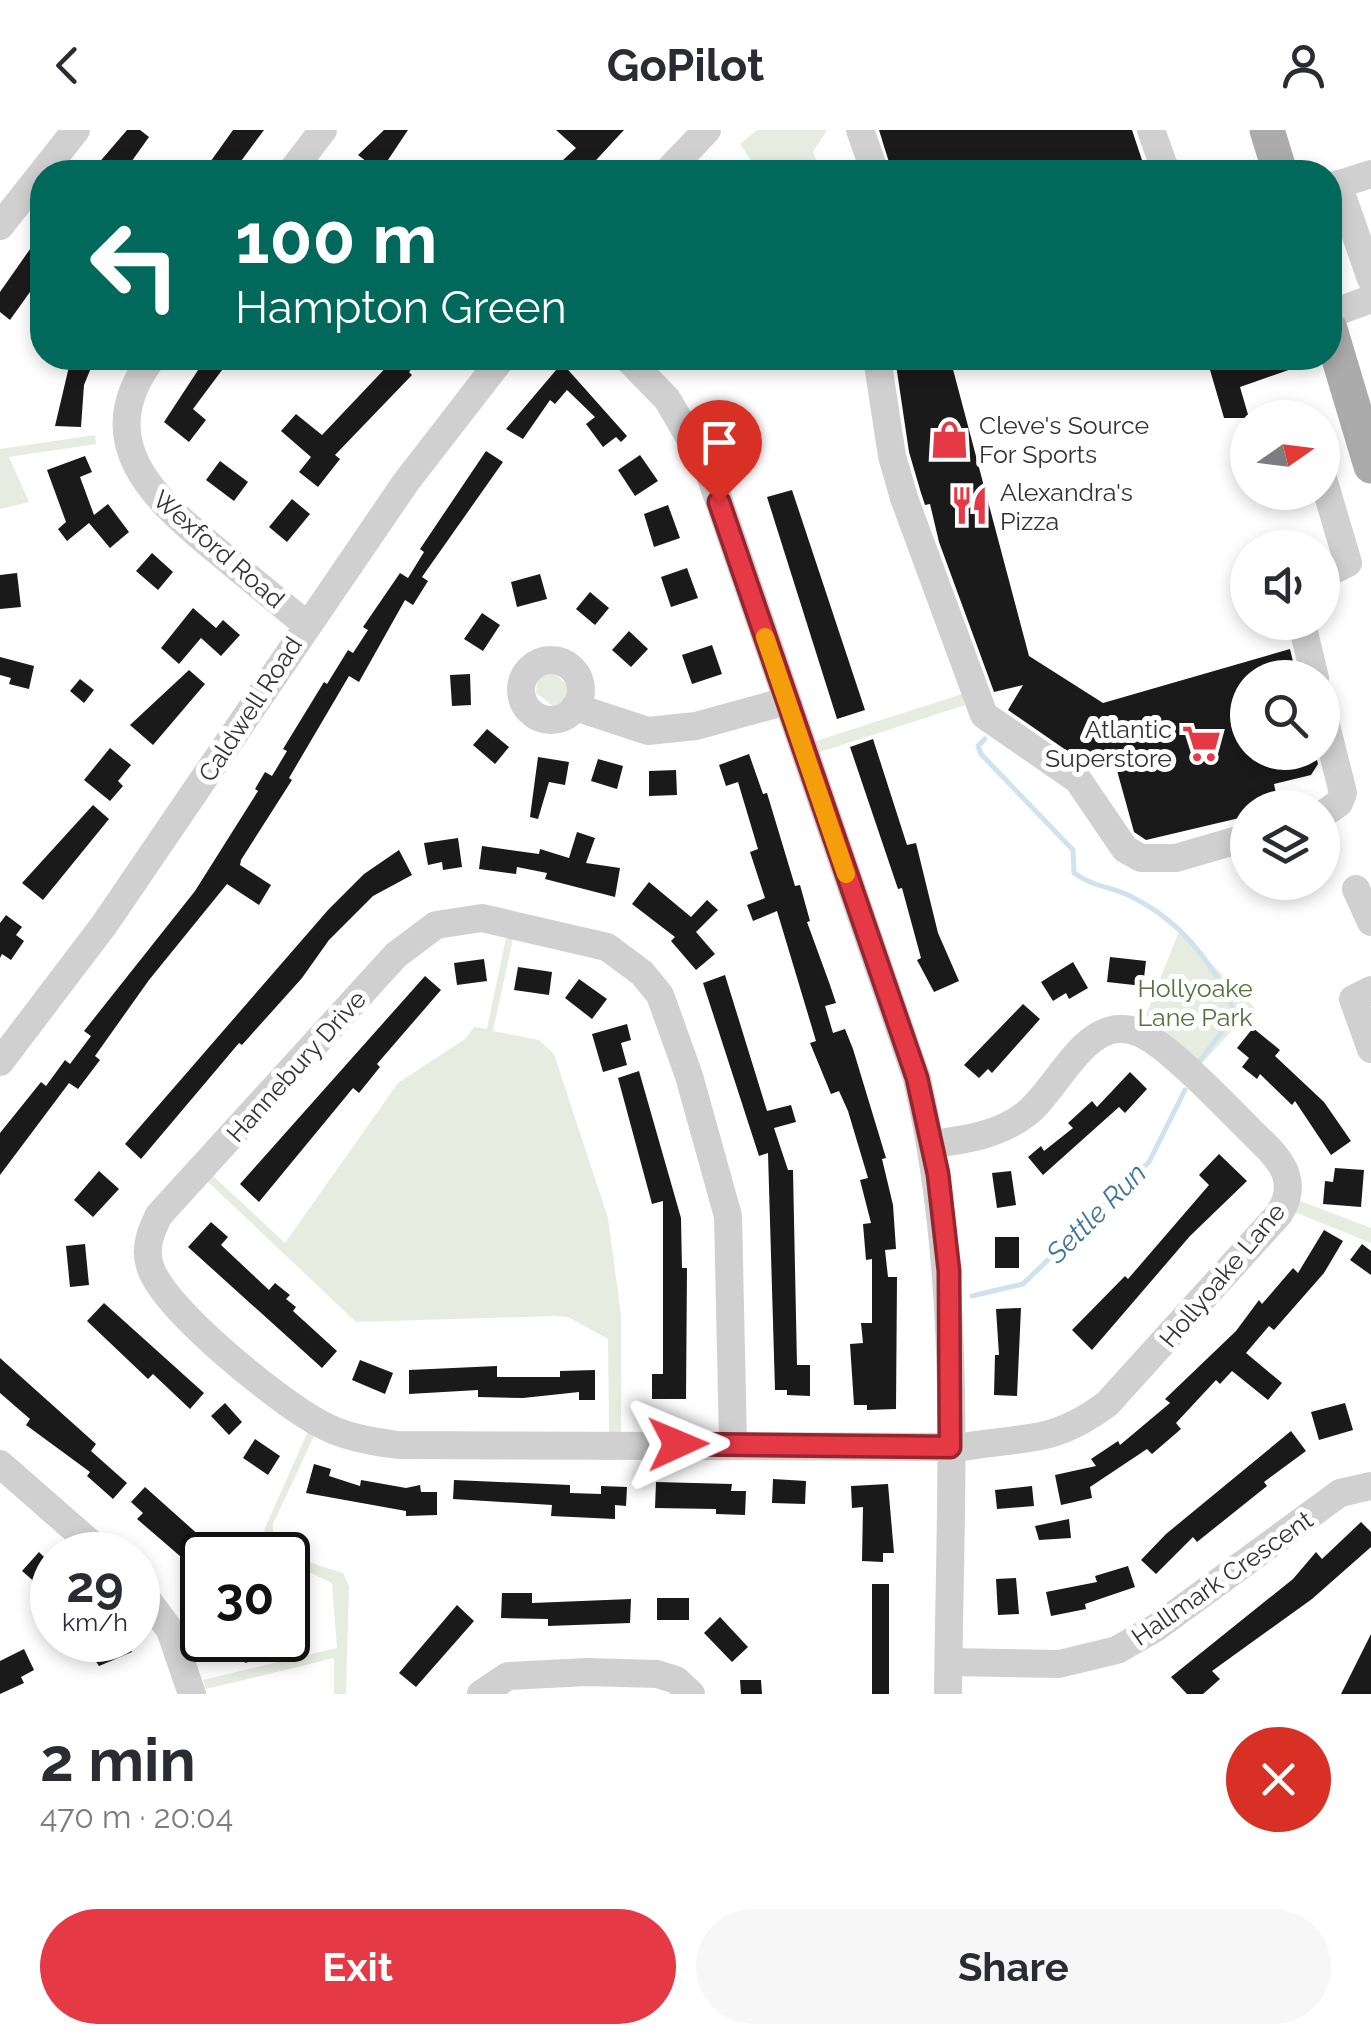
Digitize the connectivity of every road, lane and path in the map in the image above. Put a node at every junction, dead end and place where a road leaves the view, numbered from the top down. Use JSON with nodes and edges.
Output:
{"nodes":[{"id":1,"x":76,"y":130,"type":"edge"},
{"id":2,"x":323,"y":130,"type":"edge"},
{"id":3,"x":708,"y":130,"type":"edge"},
{"id":4,"x":860,"y":130,"type":"edge"},
{"id":5,"x":1151,"y":130,"type":"edge"},
{"id":6,"x":1267,"y":130,"type":"edge"},
{"id":7,"x":52,"y":160,"type":"edge"},
{"id":8,"x":300,"y":160,"type":"edge"},
{"id":9,"x":679,"y":160,"type":"edge"},
{"id":10,"x":870,"y":160,"type":"edge"},
{"id":11,"x":1162,"y":160,"type":"edge"},
{"id":12,"x":1276,"y":160,"type":"edge"},
{"id":13,"x":1371,"y":174,"type":"edge"},
{"id":14,"x":1342,"y":183,"type":"edge"},
{"id":15,"x":30,"y":188,"type":"edge"},
{"id":16,"x":1342,"y":206,"type":"edge"},
{"id":17,"x":0,"y":226,"type":"edge"},
{"id":18,"x":1371,"y":279,"type":"edge"},
{"id":19,"x":1371,"y":299,"type":"edge"},
{"id":20,"x":1342,"y":310,"type":"edge"},
{"id":21,"x":1342,"y":368,"type":"edge"},
{"id":22,"x":145,"y":370,"type":"edge"},
{"id":23,"x":493,"y":370,"type":"edge"},
{"id":24,"x":639,"y":370,"type":"edge"},
{"id":25,"x":879,"y":370,"type":"edge"},
{"id":26,"x":1371,"y":466,"type":"edge"},
{"id":27,"x":1340,"y":536,"type":"edge"},
{"id":28,"x":1340,"y":567,"type":"edge"},
{"id":29,"x":306,"y":624,"type":"junction"},
{"id":30,"x":787,"y":702,"type":"junction"},
{"id":31,"x":576,"y":708,"type":"dead end"},
{"id":32,"x":1337,"y":770,"type":"edge"},
{"id":33,"x":1340,"y":803,"type":"edge"},
{"id":34,"x":1230,"y":842,"type":"edge"},
{"id":35,"x":1356,"y":889,"type":"dead end"},
{"id":36,"x":1371,"y":922,"type":"edge"},
{"id":37,"x":1371,"y":990,"type":"edge"},
{"id":38,"x":1371,"y":1049,"type":"edge"},
{"id":39,"x":0,"y":1062,"type":"edge"},
{"id":40,"x":932,"y":1144,"type":"junction"},
{"id":41,"x":733,"y":1443,"type":"junction"},
{"id":42,"x":950,"y":1447,"type":"junction"},
{"id":43,"x":0,"y":1464,"type":"edge"},
{"id":44,"x":1371,"y":1486,"type":"edge"},
{"id":45,"x":78,"y":1532,"type":"edge"},
{"id":46,"x":160,"y":1617,"type":"edge"},
{"id":47,"x":949,"y":1662,"type":"junction"},
{"id":48,"x":192,"y":1694,"type":"edge"},
{"id":49,"x":481,"y":1694,"type":"edge"},
{"id":50,"x":691,"y":1694,"type":"edge"},
{"id":51,"x":948,"y":1694,"type":"edge"}],
"edges":[{"from":1,"to":7,"type":"street"},
{"from":2,"to":8,"type":"street"},
{"from":3,"to":9,"type":"street"},
{"from":4,"to":10,"type":"street"},
{"from":5,"to":11,"type":"street"},
{"from":6,"to":12,"type":"main road"},
{"from":13,"to":14,"type":"street"},
{"from":15,"to":17,"type":"street"},
{"from":16,"to":18,"type":"street"},
{"from":19,"to":20,"type":"street"},
{"from":21,"to":26,"type":"main road"},
{"from":22,"to":29,"type":"street","name":"Wexford Road"},
{"from":23,"to":29,"type":"street","name":"Caldwell Road"},
{"from":24,"to":30,"type":"street"},
{"from":25,"to":34,"type":"street"},
{"from":27,"to":28,"type":"street"},
{"from":29,"to":39,"type":"street","name":"Caldwell Road"},
{"from":30,"to":31,"type":"street"},
{"from":30,"to":40,"type":"street"},
{"from":32,"to":33,"type":"street"},
{"from":35,"to":36,"type":"street"},
{"from":37,"to":38,"type":"street"},
{"from":40,"to":42,"type":"street"},
{"from":40,"to":42,"type":"street","name":"Hollyoake Lane"},
{"from":41,"to":41,"type":"street","name":"Hannebury Drive"},
{"from":41,"to":42,"type":"street","name":"Hannebury Drive"},
{"from":42,"to":47,"type":"street"},
{"from":43,"to":45,"type":"street"},
{"from":44,"to":47,"type":"street","name":"Hallmark Crescent"},
{"from":46,"to":48,"type":"street"},
{"from":47,"to":51,"type":"street"},
{"from":49,"to":50,"type":"street"}]}
